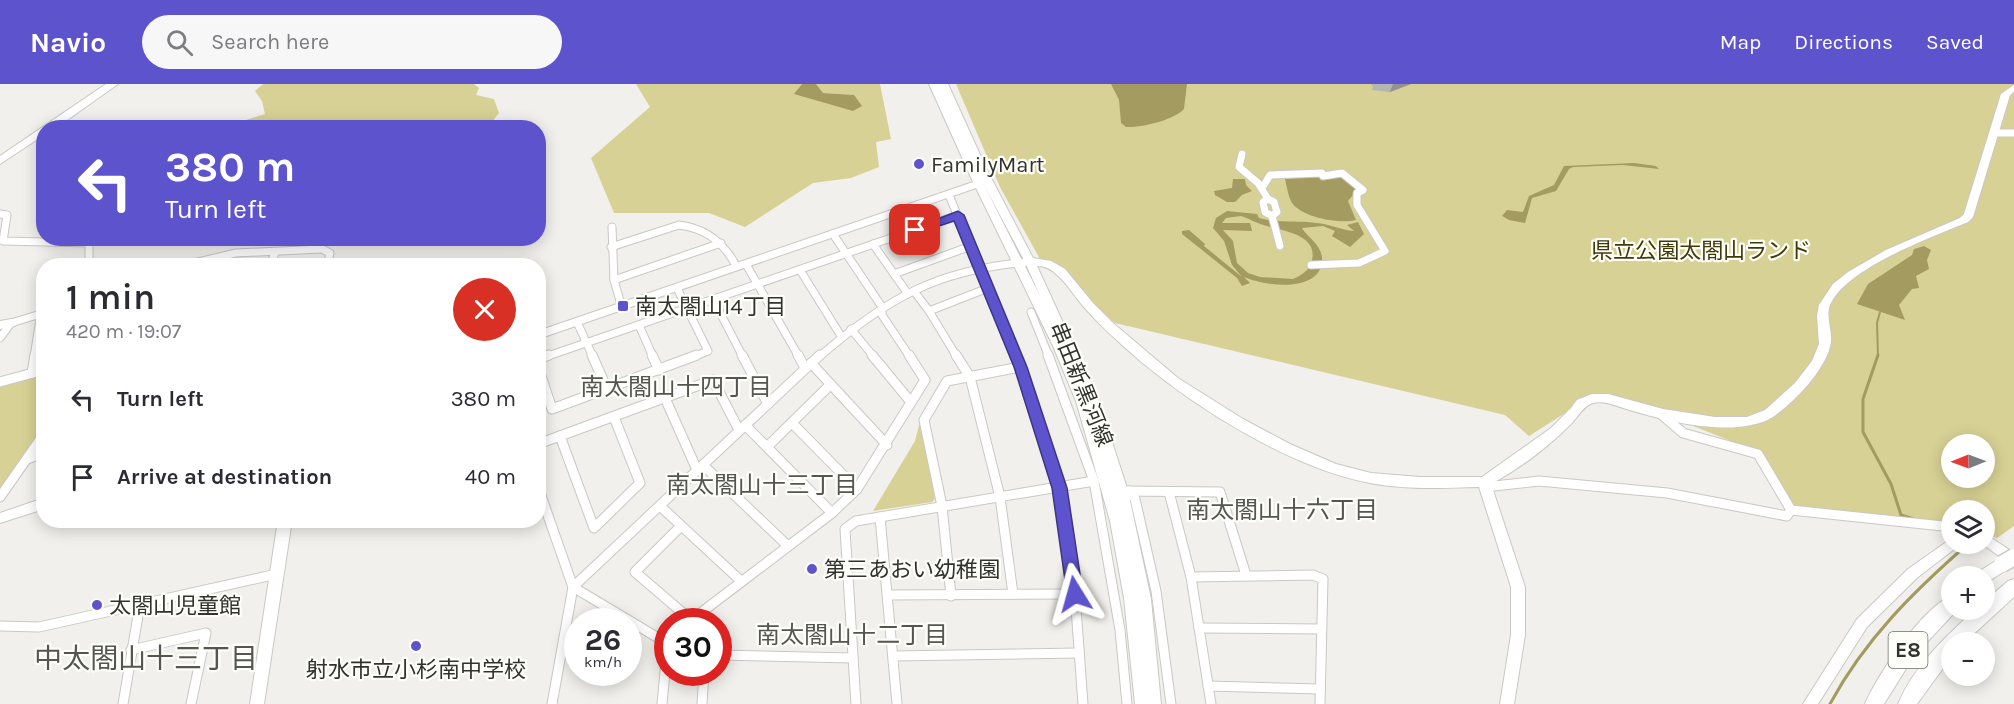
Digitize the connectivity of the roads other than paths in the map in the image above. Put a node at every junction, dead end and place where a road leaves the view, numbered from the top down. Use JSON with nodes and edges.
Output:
{"nodes":[{"id":1,"x":113,"y":84,"type":"edge"},
{"id":2,"x":934,"y":84,"type":"edge"},
{"id":3,"x":943,"y":84,"type":"edge"},
{"id":4,"x":2014,"y":88,"type":"edge"},
{"id":5,"x":60,"y":120,"type":"edge"},
{"id":6,"x":1994,"y":133,"type":"junction"},
{"id":7,"x":2014,"y":133,"type":"edge"},
{"id":8,"x":36,"y":135,"type":"edge"},
{"id":9,"x":1242,"y":154,"type":"dead end"},
{"id":10,"x":0,"y":160,"type":"edge"},
{"id":11,"x":982,"y":180,"type":"junction"},
{"id":12,"x":1264,"y":185,"type":"junction"},
{"id":13,"x":949,"y":195,"type":"junction"},
{"id":14,"x":0,"y":214,"type":"edge"},
{"id":15,"x":958,"y":215,"type":"junction"},
{"id":16,"x":858,"y":223,"type":"junction"},
{"id":17,"x":612,"y":227,"type":"dead end"},
{"id":18,"x":833,"y":234,"type":"junction"},
{"id":19,"x":4,"y":243,"type":"edge"},
{"id":20,"x":36,"y":243,"type":"edge"},
{"id":21,"x":721,"y":243,"type":"junction"},
{"id":22,"x":873,"y":244,"type":"junction"},
{"id":23,"x":971,"y":246,"type":"junction"},
{"id":24,"x":1280,"y":246,"type":"dead end"},
{"id":25,"x":611,"y":247,"type":"junction"},
{"id":26,"x":275,"y":253,"type":"junction"},
{"id":27,"x":845,"y":253,"type":"junction"},
{"id":28,"x":225,"y":255,"type":"junction"},
{"id":29,"x":213,"y":258,"type":"edge"},
{"id":30,"x":224,"y":258,"type":"edge"},
{"id":31,"x":273,"y":258,"type":"edge"},
{"id":32,"x":329,"y":258,"type":"edge"},
{"id":33,"x":734,"y":262,"type":"junction"},
{"id":34,"x":1024,"y":262,"type":"junction"},
{"id":35,"x":746,"y":264,"type":"junction"},
{"id":36,"x":1311,"y":266,"type":"dead end"},
{"id":37,"x":980,"y":268,"type":"junction"},
{"id":38,"x":800,"y":270,"type":"junction"},
{"id":39,"x":894,"y":274,"type":"junction"},
{"id":40,"x":614,"y":279,"type":"junction"},
{"id":41,"x":757,"y":284,"type":"junction"},
{"id":42,"x":676,"y":288,"type":"junction"},
{"id":43,"x":988,"y":288,"type":"junction"},
{"id":44,"x":911,"y":293,"type":"junction"},
{"id":45,"x":713,"y":299,"type":"junction"},
{"id":46,"x":620,"y":301,"type":"junction"},
{"id":47,"x":882,"y":307,"type":"junction"},
{"id":48,"x":688,"y":308,"type":"junction"},
{"id":49,"x":929,"y":311,"type":"junction"},
{"id":50,"x":1031,"y":312,"type":"dead end"},
{"id":51,"x":36,"y":315,"type":"edge"},
{"id":52,"x":577,"y":322,"type":"junction"},
{"id":53,"x":6,"y":324,"type":"edge"},
{"id":54,"x":546,"y":325,"type":"edge"},
{"id":55,"x":639,"y":325,"type":"junction"},
{"id":56,"x":851,"y":329,"type":"junction"},
{"id":57,"x":546,"y":332,"type":"edge"},
{"id":58,"x":841,"y":336,"type":"junction"},
{"id":59,"x":0,"y":338,"type":"edge"},
{"id":60,"x":587,"y":343,"type":"junction"},
{"id":61,"x":36,"y":349,"type":"edge"},
{"id":62,"x":546,"y":357,"type":"edge"},
{"id":63,"x":808,"y":366,"type":"junction"},
{"id":64,"x":1020,"y":367,"type":"junction"},
{"id":65,"x":659,"y":370,"type":"junction"},
{"id":66,"x":36,"y":372,"type":"edge"},
{"id":67,"x":32,"y":373,"type":"junction"},
{"id":68,"x":970,"y":377,"type":"junction"},
{"id":69,"x":0,"y":382,"type":"edge"},
{"id":70,"x":830,"y":385,"type":"junction"},
{"id":71,"x":607,"y":389,"type":"junction"},
{"id":72,"x":546,"y":391,"type":"edge"},
{"id":73,"x":665,"y":398,"type":"junction"},
{"id":74,"x":910,"y":401,"type":"junction"},
{"id":75,"x":768,"y":404,"type":"junction"},
{"id":76,"x":1661,"y":414,"type":"junction"},
{"id":77,"x":614,"y":417,"type":"junction"},
{"id":78,"x":792,"y":423,"type":"junction"},
{"id":79,"x":742,"y":428,"type":"junction"},
{"id":80,"x":560,"y":436,"type":"junction"},
{"id":81,"x":546,"y":441,"type":"edge"},
{"id":82,"x":36,"y":445,"type":"edge"},
{"id":83,"x":886,"y":445,"type":"junction"},
{"id":84,"x":767,"y":447,"type":"junction"},
{"id":85,"x":36,"y":456,"type":"edge"},
{"id":86,"x":26,"y":459,"type":"junction"},
{"id":87,"x":700,"y":468,"type":"junction"},
{"id":88,"x":1094,"y":481,"type":"junction"},
{"id":89,"x":1484,"y":484,"type":"junction"},
{"id":90,"x":1059,"y":488,"type":"junction"},
{"id":91,"x":857,"y":489,"type":"junction"},
{"id":92,"x":1125,"y":491,"type":"junction"},
{"id":93,"x":1169,"y":492,"type":"junction"},
{"id":94,"x":0,"y":497,"type":"edge"},
{"id":95,"x":1000,"y":497,"type":"junction"},
{"id":96,"x":36,"y":498,"type":"edge"},
{"id":97,"x":36,"y":506,"type":"edge"},
{"id":98,"x":660,"y":506,"type":"junction"},
{"id":99,"x":942,"y":506,"type":"junction"},
{"id":100,"x":0,"y":510,"type":"edge"},
{"id":101,"x":546,"y":510,"type":"edge"},
{"id":102,"x":1791,"y":510,"type":"junction"},
{"id":103,"x":832,"y":513,"type":"junction"},
{"id":104,"x":880,"y":517,"type":"junction"},
{"id":105,"x":0,"y":518,"type":"edge"},
{"id":106,"x":1941,"y":526,"type":"edge"},
{"id":107,"x":680,"y":527,"type":"junction"},
{"id":108,"x":284,"y":528,"type":"edge"},
{"id":109,"x":788,"y":546,"type":"junction"},
{"id":110,"x":1995,"y":548,"type":"edge"},
{"id":111,"x":1941,"y":551,"type":"edge"},
{"id":112,"x":2010,"y":561,"type":"edge"},
{"id":113,"x":1995,"y":570,"type":"edge"},
{"id":114,"x":277,"y":574,"type":"junction"},
{"id":115,"x":1246,"y":575,"type":"junction"},
{"id":116,"x":1191,"y":577,"type":"junction"},
{"id":117,"x":741,"y":581,"type":"junction"},
{"id":118,"x":2014,"y":586,"type":"edge"},
{"id":119,"x":573,"y":587,"type":"junction"},
{"id":120,"x":1013,"y":594,"type":"junction"},
{"id":121,"x":1075,"y":594,"type":"junction"},
{"id":122,"x":888,"y":595,"type":"junction"},
{"id":123,"x":951,"y":596,"type":"junction"},
{"id":124,"x":140,"y":604,"type":"junction"},
{"id":125,"x":676,"y":608,"type":"edge"},
{"id":126,"x":707,"y":608,"type":"edge"},
{"id":127,"x":1941,"y":614,"type":"edge"},
{"id":128,"x":0,"y":626,"type":"edge"},
{"id":129,"x":1199,"y":628,"type":"junction"},
{"id":130,"x":1321,"y":629,"type":"junction"},
{"id":131,"x":1963,"y":632,"type":"edge"},
{"id":132,"x":654,"y":634,"type":"edge"},
{"id":133,"x":131,"y":650,"type":"junction"},
{"id":134,"x":1079,"y":653,"type":"junction"},
{"id":135,"x":732,"y":655,"type":"edge"},
{"id":136,"x":894,"y":656,"type":"junction"},
{"id":137,"x":1941,"y":656,"type":"edge"},
{"id":138,"x":853,"y":658,"type":"junction"},
{"id":139,"x":663,"y":686,"type":"edge"},
{"id":140,"x":703,"y":686,"type":"edge"},
{"id":141,"x":1208,"y":686,"type":"junction"},
{"id":142,"x":1320,"y":689,"type":"junction"},
{"id":143,"x":123,"y":704,"type":"edge"},
{"id":144,"x":191,"y":704,"type":"edge"},
{"id":145,"x":257,"y":704,"type":"edge"},
{"id":146,"x":552,"y":704,"type":"edge"},
{"id":147,"x":662,"y":704,"type":"edge"},
{"id":148,"x":702,"y":704,"type":"edge"},
{"id":149,"x":856,"y":704,"type":"edge"},
{"id":150,"x":897,"y":704,"type":"edge"},
{"id":151,"x":1083,"y":704,"type":"edge"},
{"id":152,"x":1127,"y":704,"type":"edge"},
{"id":153,"x":1142,"y":704,"type":"edge"},
{"id":154,"x":1154,"y":704,"type":"edge"},
{"id":155,"x":1171,"y":704,"type":"edge"},
{"id":156,"x":1211,"y":704,"type":"edge"},
{"id":157,"x":1320,"y":704,"type":"edge"},
{"id":158,"x":1507,"y":704,"type":"edge"},
{"id":159,"x":1810,"y":704,"type":"edge"},
{"id":160,"x":1874,"y":704,"type":"edge"},
{"id":161,"x":1907,"y":704,"type":"edge"}],
"edges":[{"from":1,"to":5,"type":"main road"},
{"from":2,"to":11,"type":"street","name":"串田新黒河線"},
{"from":3,"to":11,"type":"street","name":"串田新黒河線"},
{"from":4,"to":6,"type":"street"},
{"from":6,"to":7,"type":"street"},
{"from":6,"to":76,"type":"street"},
{"from":8,"to":10,"type":"main road"},
{"from":9,"to":12,"type":"street"},
{"from":11,"to":13,"type":"street"},
{"from":11,"to":16,"type":"street"},
{"from":11,"to":34,"type":"street","name":"串田新黒河線"},
{"from":12,"to":24,"type":"street"},
{"from":12,"to":36,"type":"street"},
{"from":13,"to":15,"type":"street"},
{"from":13,"to":16,"type":"street"},
{"from":14,"to":19,"type":"street"},
{"from":15,"to":22,"type":"street"},
{"from":15,"to":23,"type":"street"},
{"from":16,"to":18,"type":"street"},
{"from":16,"to":33,"type":"street"},
{"from":17,"to":25,"type":"street"},
{"from":18,"to":27,"type":"street"},
{"from":18,"to":35,"type":"street"},
{"from":19,"to":20,"type":"street"},
{"from":21,"to":25,"type":"street"},
{"from":21,"to":33,"type":"street"},
{"from":21,"to":40,"type":"street"},
{"from":22,"to":27,"type":"street"},
{"from":22,"to":39,"type":"street"},
{"from":23,"to":37,"type":"street"},
{"from":23,"to":39,"type":"street"},
{"from":25,"to":40,"type":"street"},
{"from":26,"to":28,"type":"street"},
{"from":26,"to":31,"type":"street"},
{"from":26,"to":32,"type":"street"},
{"from":27,"to":38,"type":"street"},
{"from":27,"to":47,"type":"street"},
{"from":28,"to":29,"type":"street"},
{"from":28,"to":30,"type":"street"},
{"from":33,"to":46,"type":"street"},
{"from":34,"to":37,"type":"street"},
{"from":34,"to":89,"type":"street"},
{"from":34,"to":92,"type":"street","name":"串田新黒河線"},
{"from":34,"to":153,"type":"street","name":"串田新黒河線"},
{"from":35,"to":41,"type":"street"},
{"from":35,"to":42,"type":"street"},
{"from":37,"to":43,"type":"street"},
{"from":37,"to":44,"type":"street"},
{"from":38,"to":41,"type":"street"},
{"from":38,"to":58,"type":"street"},
{"from":39,"to":44,"type":"street"},
{"from":40,"to":46,"type":"street"},
{"from":41,"to":45,"type":"street"},
{"from":41,"to":63,"type":"street"},
{"from":42,"to":48,"type":"street"},
{"from":42,"to":52,"type":"street"},
{"from":43,"to":49,"type":"street"},
{"from":43,"to":64,"type":"street"},
{"from":44,"to":47,"type":"street"},
{"from":44,"to":49,"type":"street"},
{"from":45,"to":48,"type":"street"},
{"from":45,"to":75,"type":"street"},
{"from":46,"to":54,"type":"street"},
{"from":47,"to":56,"type":"street"},
{"from":47,"to":74,"type":"street"},
{"from":48,"to":55,"type":"street"},
{"from":48,"to":65,"type":"street"},
{"from":49,"to":68,"type":"street"},
{"from":50,"to":88,"type":"street"},
{"from":51,"to":53,"type":"street"},
{"from":52,"to":57,"type":"street"},
{"from":52,"to":60,"type":"street"},
{"from":53,"to":59,"type":"street"},
{"from":55,"to":60,"type":"street"},
{"from":55,"to":65,"type":"street"},
{"from":56,"to":58,"type":"street"},
{"from":56,"to":74,"type":"street"},
{"from":58,"to":63,"type":"street"},
{"from":60,"to":62,"type":"street"},
{"from":60,"to":71,"type":"street"},
{"from":61,"to":67,"type":"street"},
{"from":63,"to":70,"type":"street"},
{"from":63,"to":75,"type":"street"},
{"from":64,"to":68,"type":"street"},
{"from":64,"to":90,"type":"street"},
{"from":65,"to":71,"type":"street"},
{"from":66,"to":67,"type":"street"},
{"from":67,"to":69,"type":"street"},
{"from":68,"to":95,"type":"street"},
{"from":68,"to":99,"type":"street"},
{"from":70,"to":78,"type":"street"},
{"from":70,"to":83,"type":"street"},
{"from":71,"to":72,"type":"street"},
{"from":73,"to":77,"type":"street"},
{"from":73,"to":79,"type":"street"},
{"from":73,"to":87,"type":"street"},
{"from":74,"to":83,"type":"street"},
{"from":75,"to":79,"type":"street"},
{"from":76,"to":89,"type":"street"},
{"from":76,"to":102,"type":"street"},
{"from":77,"to":80,"type":"street"},
{"from":77,"to":80,"type":"street"},
{"from":78,"to":84,"type":"street"},
{"from":78,"to":91,"type":"street"},
{"from":79,"to":84,"type":"street"},
{"from":79,"to":87,"type":"street"},
{"from":80,"to":81,"type":"street"},
{"from":82,"to":86,"type":"street"},
{"from":83,"to":91,"type":"street"},
{"from":84,"to":103,"type":"street"},
{"from":85,"to":86,"type":"street"},
{"from":86,"to":94,"type":"street"},
{"from":87,"to":98,"type":"street"},
{"from":87,"to":109,"type":"street"},
{"from":88,"to":90,"type":"street"},
{"from":88,"to":152,"type":"street"},
{"from":89,"to":102,"type":"street"},
{"from":89,"to":158,"type":"street"},
{"from":90,"to":95,"type":"street"},
{"from":90,"to":121,"type":"street"},
{"from":91,"to":103,"type":"street"},
{"from":92,"to":93,"type":"street"},
{"from":92,"to":154,"type":"street","name":"串田新黒河線"},
{"from":92,"to":155,"type":"street"},
{"from":93,"to":115,"type":"street"},
{"from":93,"to":116,"type":"street"},
{"from":95,"to":99,"type":"street"},
{"from":95,"to":120,"type":"street"},
{"from":96,"to":100,"type":"street"},
{"from":97,"to":105,"type":"street"},
{"from":98,"to":107,"type":"street"},
{"from":98,"to":119,"type":"street"},
{"from":99,"to":104,"type":"street"},
{"from":99,"to":123,"type":"street"},
{"from":101,"to":119,"type":"street"},
{"from":102,"to":106,"type":"street"},
{"from":103,"to":109,"type":"street"},
{"from":104,"to":122,"type":"street"},
{"from":104,"to":138,"type":"street"},
{"from":107,"to":117,"type":"street"},
{"from":107,"to":125,"type":"street"},
{"from":108,"to":114,"type":"street"},
{"from":109,"to":117,"type":"street"},
{"from":110,"to":112,"type":"street"},
{"from":111,"to":159,"type":"street"},
{"from":112,"to":113,"type":"highway"},
{"from":114,"to":124,"type":"street"},
{"from":114,"to":145,"type":"street"},
{"from":115,"to":116,"type":"street"},
{"from":115,"to":130,"type":"street"},
{"from":116,"to":129,"type":"street"},
{"from":117,"to":126,"type":"street"},
{"from":118,"to":131,"type":"highway","number":"E8"},
{"from":119,"to":132,"type":"street"},
{"from":119,"to":146,"type":"street"},
{"from":120,"to":121,"type":"street"},
{"from":120,"to":123,"type":"street"},
{"from":121,"to":134,"type":"street"},
{"from":122,"to":123,"type":"street"},
{"from":122,"to":136,"type":"street"},
{"from":124,"to":128,"type":"street"},
{"from":124,"to":133,"type":"street"},
{"from":127,"to":160,"type":"highway","number":"E8"},
{"from":129,"to":130,"type":"street"},
{"from":129,"to":141,"type":"street"},
{"from":130,"to":142,"type":"street"},
{"from":133,"to":143,"type":"street"},
{"from":133,"to":144,"type":"street"},
{"from":134,"to":136,"type":"street"},
{"from":134,"to":151,"type":"street"},
{"from":135,"to":138,"type":"street"},
{"from":136,"to":150,"type":"street"},
{"from":137,"to":161,"type":"highway","number":"E8"},
{"from":138,"to":149,"type":"street"},
{"from":139,"to":147,"type":"street"},
{"from":140,"to":148,"type":"street"},
{"from":141,"to":142,"type":"street"},
{"from":141,"to":156,"type":"street"},
{"from":142,"to":157,"type":"street"}]}
